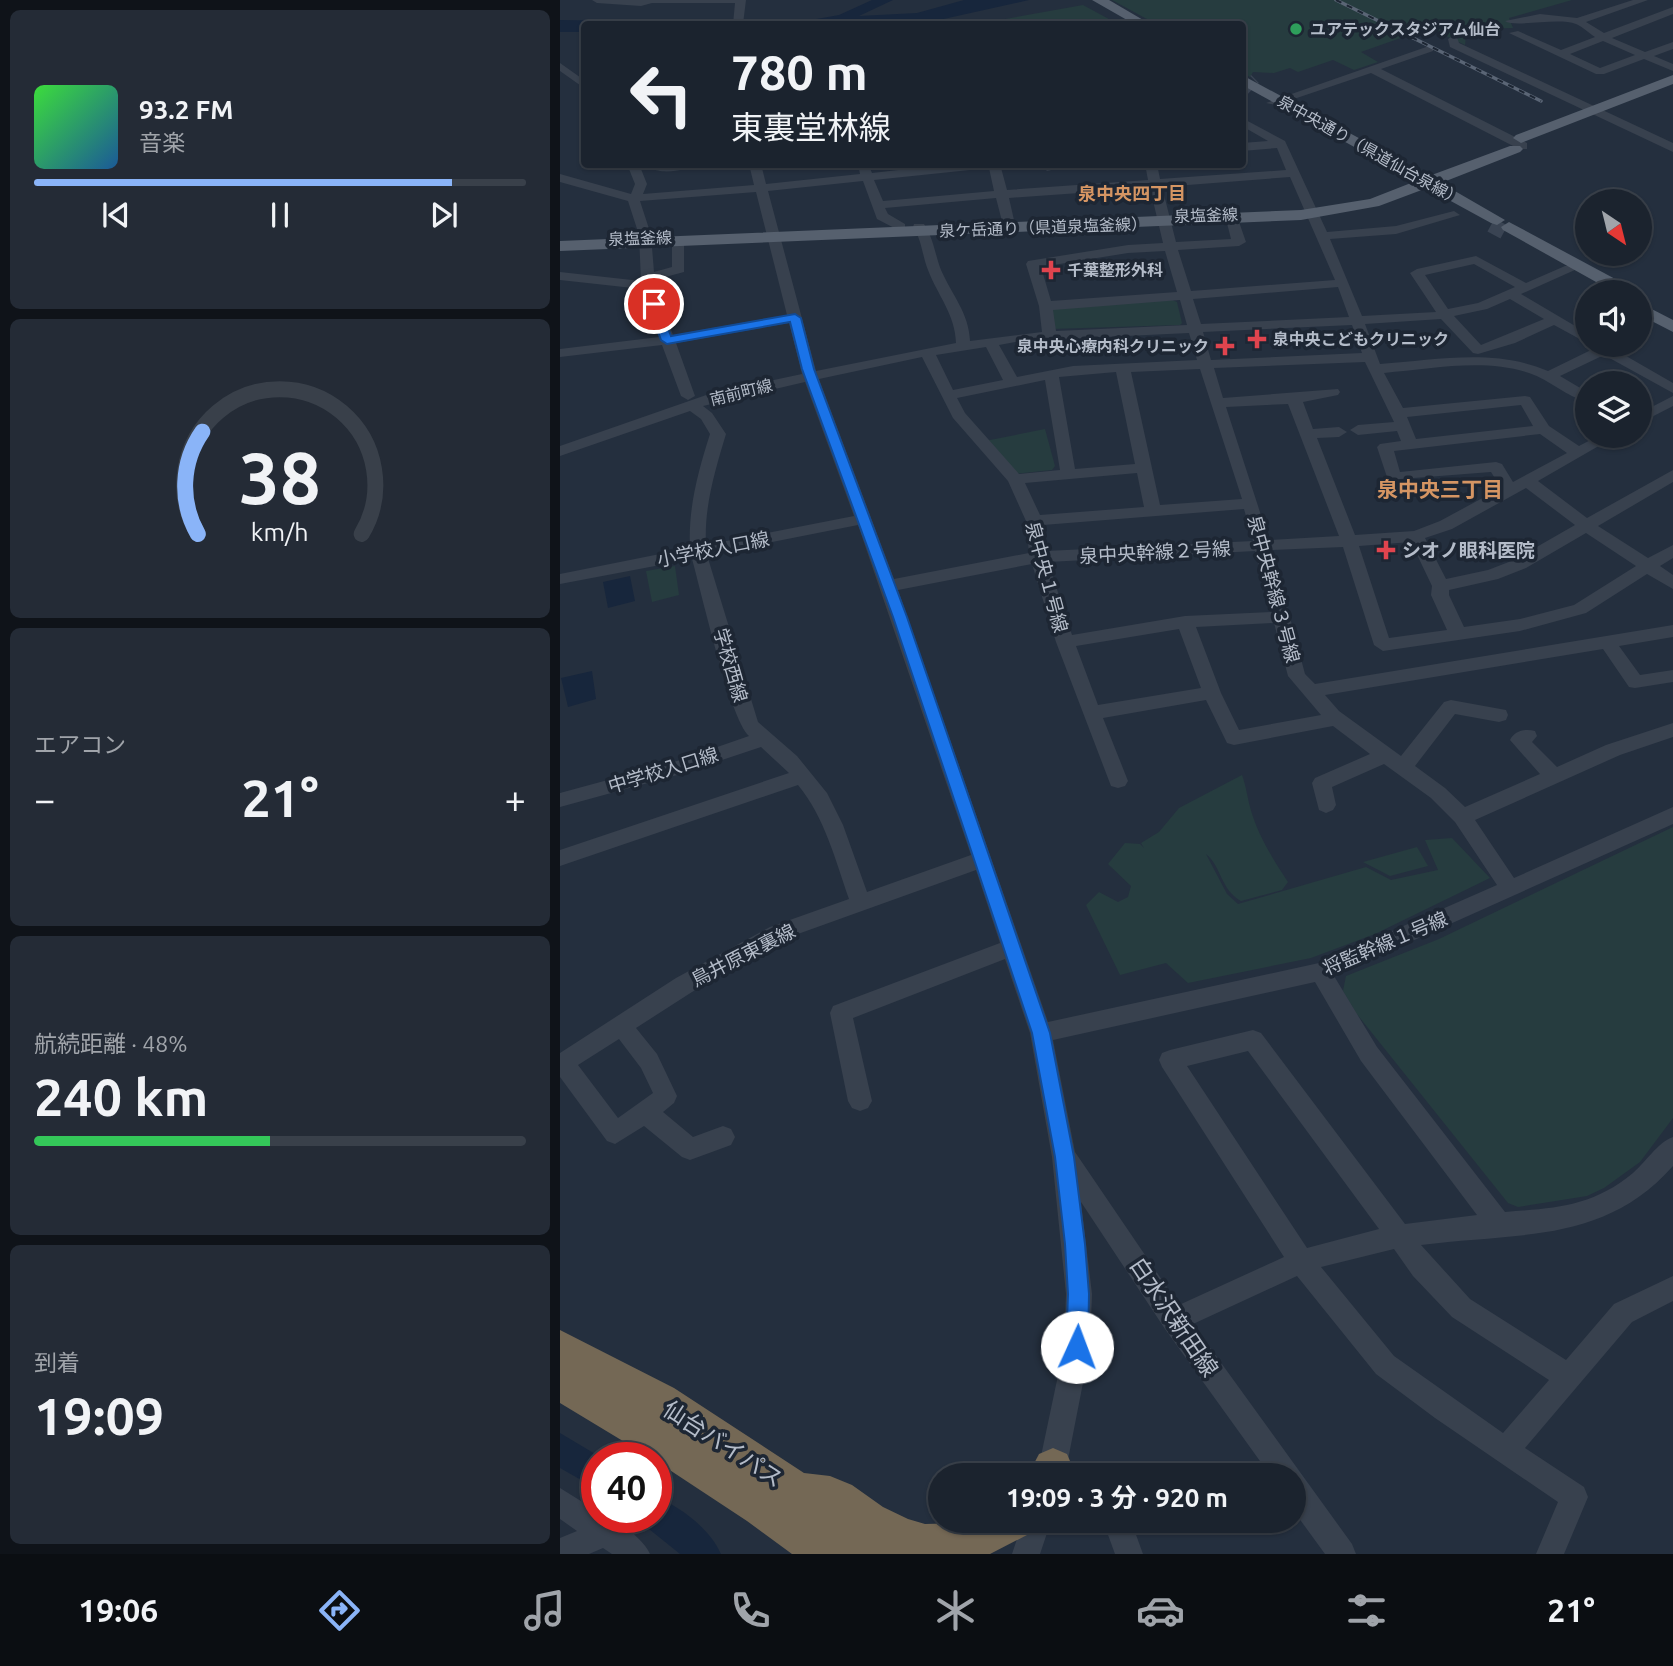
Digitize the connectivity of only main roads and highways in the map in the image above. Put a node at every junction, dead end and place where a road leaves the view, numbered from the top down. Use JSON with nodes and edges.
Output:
{"nodes":[{"id":1,"x":1088,"y":0,"type":"edge"},
{"id":2,"x":1103,"y":4,"type":"edge"},
{"id":3,"x":1128,"y":21,"type":"edge"},
{"id":4,"x":1137,"y":21,"type":"edge"},
{"id":5,"x":1673,"y":79,"type":"edge"},
{"id":6,"x":1249,"y":80,"type":"edge"},
{"id":7,"x":1673,"y":85,"type":"edge"},
{"id":8,"x":1597,"y":112,"type":"junction"},
{"id":9,"x":1421,"y":182,"type":"junction"},
{"id":10,"x":1312,"y":211,"type":"junction"},
{"id":11,"x":1163,"y":217,"type":"junction"},
{"id":12,"x":1500,"y":226,"type":"junction"},
{"id":13,"x":921,"y":229,"type":"junction"},
{"id":14,"x":773,"y":235,"type":"junction"},
{"id":15,"x":645,"y":239,"type":"junction"},
{"id":16,"x":560,"y":244,"type":"edge"},
{"id":17,"x":1590,"y":280,"type":"edge"},
{"id":18,"x":1603,"y":280,"type":"edge"},
{"id":19,"x":1652,"y":307,"type":"edge"},
{"id":20,"x":1652,"y":316,"type":"edge"},
{"id":21,"x":1673,"y":318,"type":"edge"},
{"id":22,"x":1673,"y":327,"type":"edge"},
{"id":23,"x":560,"y":1349,"type":"edge"},
{"id":24,"x":560,"y":1381,"type":"edge"},
{"id":25,"x":797,"y":1492,"type":"junction"},
{"id":26,"x":995,"y":1533,"type":"edge"},
{"id":27,"x":825,"y":1554,"type":"edge"},
{"id":28,"x":875,"y":1554,"type":"edge"}],
"edges":[{"from":1,"to":2,"type":"main road"},
{"from":2,"to":3,"type":"main road"},
{"from":2,"to":4,"type":"main road"},
{"from":5,"to":8,"type":"main road"},
{"from":6,"to":9,"type":"main road","name":"泉中央通り（県道仙台泉線）"},
{"from":7,"to":8,"type":"main road"},
{"from":8,"to":9,"type":"main road"},
{"from":9,"to":10,"type":"main road","name":"泉ケ岳通り（県道泉塩釜線）"},
{"from":9,"to":12,"type":"main road","name":"泉中央通り（県道仙台泉線）"},
{"from":10,"to":11,"type":"main road","name":"泉塩釜線"},
{"from":10,"to":11,"type":"main road","name":"泉ケ岳通り（県道泉塩釜線）"},
{"from":11,"to":13,"type":"main road","name":"泉ケ岳通り（県道泉塩釜線）"},
{"from":12,"to":17,"type":"main road","name":"泉中央通り（県道仙台泉線）"},
{"from":12,"to":18,"type":"main road","name":"泉中央通り（県道仙台泉線）"},
{"from":13,"to":14,"type":"main road","name":"泉ケ岳通り（県道泉塩釜線）"},
{"from":13,"to":14,"type":"main road","name":"泉塩釜線"},
{"from":14,"to":15,"type":"main road","name":"泉塩釜線"},
{"from":14,"to":15,"type":"main road","name":"泉ケ岳通り（県道泉塩釜線）"},
{"from":15,"to":16,"type":"main road","name":"泉ケ岳通り（県道泉塩釜線）"},
{"from":19,"to":21,"type":"main road"},
{"from":20,"to":22,"type":"main road"},
{"from":23,"to":25,"type":"highway","name":"仙台バイパス"},
{"from":24,"to":27,"type":"highway","name":"仙台バイパス"},
{"from":25,"to":26,"type":"highway"},
{"from":25,"to":28,"type":"highway","name":"仙台バイパス"}]}
